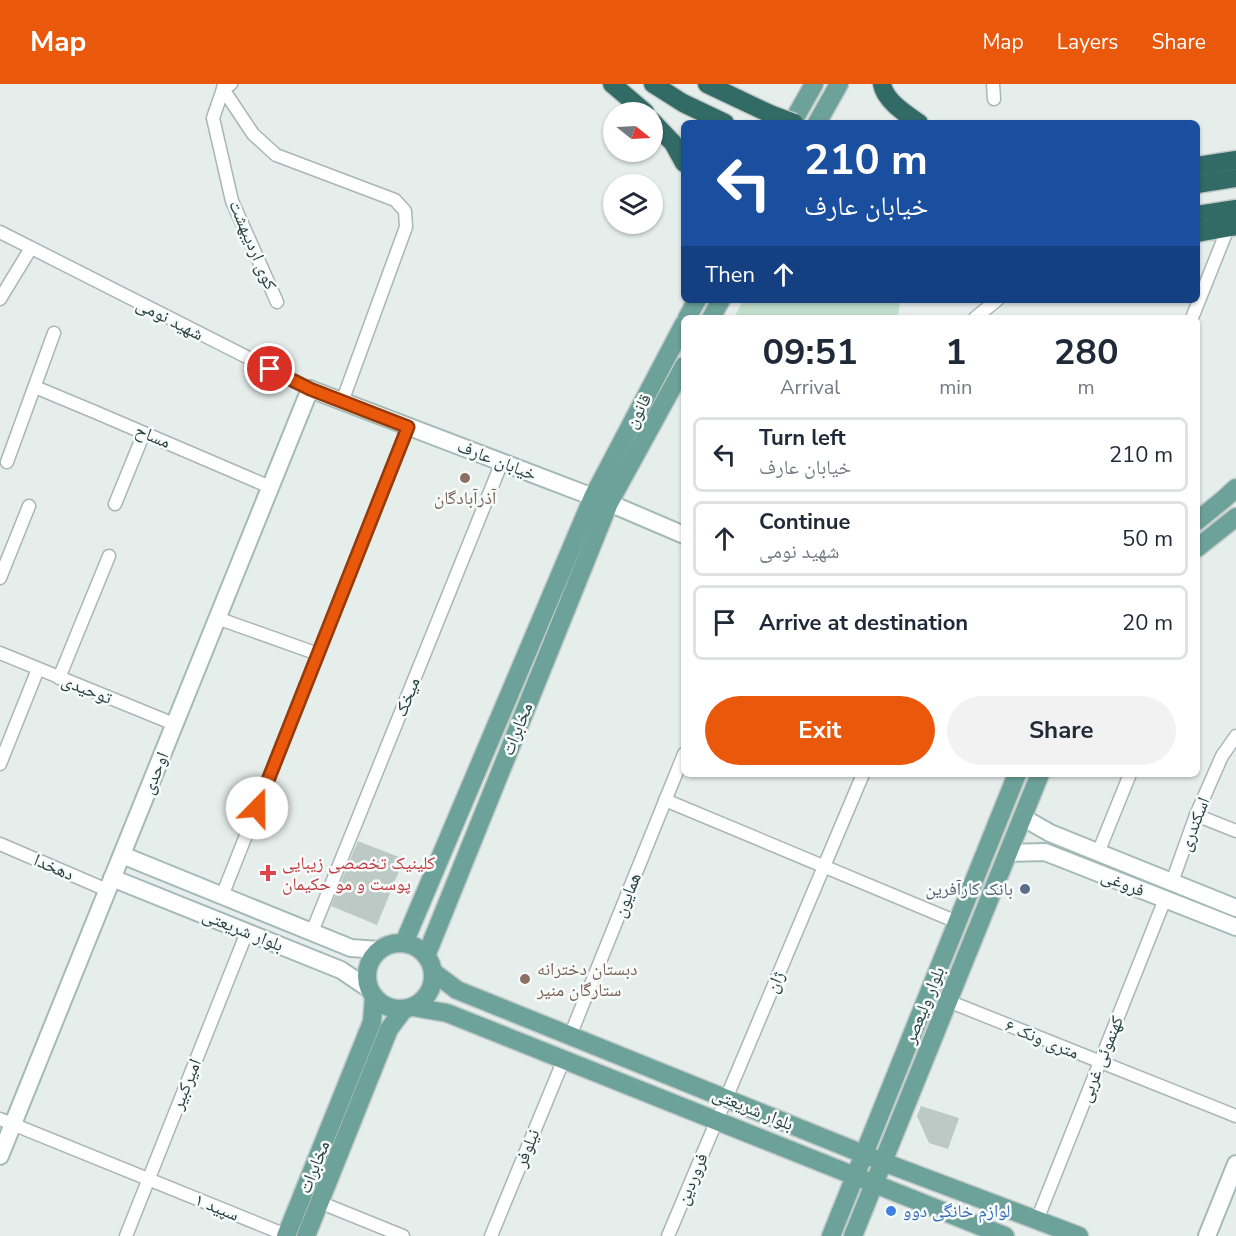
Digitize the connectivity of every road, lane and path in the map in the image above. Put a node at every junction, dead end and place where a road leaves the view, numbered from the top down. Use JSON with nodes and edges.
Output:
{"nodes":[{"id":1,"x":612,"y":84,"type":"edge"},
{"id":2,"x":653,"y":84,"type":"edge"},
{"id":3,"x":707,"y":84,"type":"edge"},
{"id":4,"x":814,"y":84,"type":"edge"},
{"id":5,"x":839,"y":84,"type":"edge"},
{"id":6,"x":882,"y":84,"type":"edge"},
{"id":7,"x":993,"y":84,"type":"edge"},
{"id":8,"x":226,"y":86,"type":"edge"},
{"id":9,"x":994,"y":99,"type":"dead end"},
{"id":10,"x":633,"y":102,"type":"edge"},
{"id":11,"x":719,"y":120,"type":"edge"},
{"id":12,"x":785,"y":120,"type":"edge"},
{"id":13,"x":795,"y":120,"type":"edge"},
{"id":14,"x":819,"y":120,"type":"edge"},
{"id":15,"x":914,"y":120,"type":"edge"},
{"id":16,"x":663,"y":133,"type":"edge"},
{"id":17,"x":681,"y":158,"type":"edge"},
{"id":18,"x":1236,"y":160,"type":"edge"},
{"id":19,"x":1200,"y":166,"type":"edge"},
{"id":20,"x":1236,"y":178,"type":"edge"},
{"id":21,"x":1200,"y":184,"type":"edge"},
{"id":22,"x":1236,"y":209,"type":"edge"},
{"id":23,"x":1200,"y":215,"type":"edge"},
{"id":24,"x":1232,"y":227,"type":"edge"},
{"id":25,"x":0,"y":232,"type":"edge"},
{"id":26,"x":1200,"y":232,"type":"edge"},
{"id":27,"x":31,"y":248,"type":"junction"},
{"id":28,"x":0,"y":299,"type":"edge"},
{"id":29,"x":1200,"y":300,"type":"edge"},
{"id":30,"x":277,"y":302,"type":"dead end"},
{"id":31,"x":993,"y":303,"type":"edge"},
{"id":32,"x":979,"y":315,"type":"edge"},
{"id":33,"x":681,"y":330,"type":"edge"},
{"id":34,"x":54,"y":333,"type":"dead end"},
{"id":35,"x":681,"y":371,"type":"edge"},
{"id":36,"x":35,"y":387,"type":"junction"},
{"id":37,"x":310,"y":389,"type":"junction"},
{"id":38,"x":342,"y":402,"type":"junction"},
{"id":39,"x":408,"y":427,"type":"junction"},
{"id":40,"x":144,"y":433,"type":"junction"},
{"id":41,"x":7,"y":462,"type":"dead end"},
{"id":42,"x":502,"y":462,"type":"junction"},
{"id":43,"x":270,"y":487,"type":"junction"},
{"id":44,"x":1236,"y":488,"type":"edge"},
{"id":45,"x":601,"y":500,"type":"junction"},
{"id":46,"x":115,"y":504,"type":"dead end"},
{"id":47,"x":29,"y":506,"type":"dead end"},
{"id":48,"x":1236,"y":517,"type":"edge"},
{"id":49,"x":1200,"y":519,"type":"edge"},
{"id":50,"x":681,"y":534,"type":"edge"},
{"id":51,"x":1200,"y":546,"type":"edge"},
{"id":52,"x":109,"y":556,"type":"dead end"},
{"id":53,"x":0,"y":578,"type":"edge"},
{"id":54,"x":217,"y":618,"type":"junction"},
{"id":55,"x":0,"y":653,"type":"edge"},
{"id":56,"x":318,"y":654,"type":"junction"},
{"id":57,"x":38,"y":669,"type":"junction"},
{"id":58,"x":59,"y":678,"type":"junction"},
{"id":59,"x":174,"y":724,"type":"junction"},
{"id":60,"x":1236,"y":736,"type":"edge"},
{"id":61,"x":681,"y":761,"type":"edge"},
{"id":62,"x":0,"y":764,"type":"edge"},
{"id":63,"x":862,"y":777,"type":"edge"},
{"id":64,"x":1016,"y":777,"type":"edge"},
{"id":65,"x":1039,"y":777,"type":"edge"},
{"id":66,"x":1129,"y":777,"type":"edge"},
{"id":67,"x":665,"y":800,"type":"junction"},
{"id":68,"x":1196,"y":815,"type":"junction"},
{"id":69,"x":1022,"y":817,"type":"junction"},
{"id":70,"x":1236,"y":831,"type":"edge"},
{"id":71,"x":0,"y":844,"type":"edge"},
{"id":72,"x":1008,"y":853,"type":"junction"},
{"id":73,"x":1098,"y":853,"type":"junction"},
{"id":74,"x":122,"y":855,"type":"junction"},
{"id":75,"x":824,"y":866,"type":"junction"},
{"id":76,"x":1172,"y":882,"type":"junction"},
{"id":77,"x":110,"y":884,"type":"junction"},
{"id":78,"x":222,"y":896,"type":"junction"},
{"id":79,"x":1165,"y":899,"type":"junction"},
{"id":80,"x":1236,"y":908,"type":"edge"},
{"id":81,"x":957,"y":922,"type":"junction"},
{"id":82,"x":1236,"y":927,"type":"edge"},
{"id":83,"x":248,"y":932,"type":"junction"},
{"id":84,"x":312,"y":932,"type":"junction"},
{"id":85,"x":404,"y":943,"type":"junction"},
{"id":86,"x":379,"y":950,"type":"junction"},
{"id":87,"x":942,"y":960,"type":"junction"},
{"id":88,"x":429,"y":964,"type":"junction"},
{"id":89,"x":962,"y":967,"type":"junction"},
{"id":90,"x":371,"y":993,"type":"junction"},
{"id":91,"x":948,"y":1001,"type":"junction"},
{"id":92,"x":408,"y":1008,"type":"junction"},
{"id":93,"x":570,"y":1036,"type":"junction"},
{"id":94,"x":564,"y":1059,"type":"junction"},
{"id":95,"x":1099,"y":1063,"type":"junction"},
{"id":96,"x":726,"y":1098,"type":"junction"},
{"id":97,"x":1236,"y":1116,"type":"edge"},
{"id":98,"x":716,"y":1121,"type":"junction"},
{"id":99,"x":6,"y":1122,"type":"edge"},
{"id":100,"x":864,"y":1154,"type":"junction"},
{"id":101,"x":0,"y":1156,"type":"edge"},
{"id":102,"x":883,"y":1162,"type":"junction"},
{"id":103,"x":1236,"y":1164,"type":"edge"},
{"id":104,"x":855,"y":1177,"type":"junction"},
{"id":105,"x":148,"y":1179,"type":"junction"},
{"id":106,"x":874,"y":1185,"type":"junction"},
{"id":107,"x":319,"y":1203,"type":"junction"},
{"id":108,"x":1037,"y":1220,"type":"junction"},
{"id":109,"x":126,"y":1236,"type":"edge"},
{"id":110,"x":286,"y":1236,"type":"edge"},
{"id":111,"x":306,"y":1236,"type":"edge"},
{"id":112,"x":403,"y":1236,"type":"edge"},
{"id":113,"x":491,"y":1236,"type":"edge"},
{"id":114,"x":668,"y":1236,"type":"edge"},
{"id":115,"x":831,"y":1236,"type":"edge"},
{"id":116,"x":853,"y":1236,"type":"edge"},
{"id":117,"x":1005,"y":1236,"type":"edge"},
{"id":118,"x":1079,"y":1236,"type":"edge"},
{"id":119,"x":1207,"y":1236,"type":"edge"}],
"edges":[{"from":1,"to":10,"type":"highway"},
{"from":2,"to":11,"type":"highway"},
{"from":3,"to":12,"type":"highway","bridge":true},
{"from":4,"to":13,"type":"main road"},
{"from":5,"to":14,"type":"main road"},
{"from":6,"to":15,"type":"highway"},
{"from":7,"to":9,"type":"street"},
{"from":8,"to":30,"type":"street","name":"کوی اردیبهشت"},
{"from":8,"to":38,"type":"street"},
{"from":16,"to":17,"type":"highway"},
{"from":18,"to":19,"type":"highway"},
{"from":20,"to":21,"type":"highway"},
{"from":22,"to":23,"type":"highway"},
{"from":24,"to":26,"type":"highway"},
{"from":24,"to":29,"type":"street"},
{"from":25,"to":27,"type":"street","name":"شهید نومی"},
{"from":27,"to":28,"type":"street"},
{"from":27,"to":37,"type":"street","name":"شهید نومی"},
{"from":31,"to":32,"type":"street"},
{"from":33,"to":45,"type":"main road","name":"قانون"},
{"from":34,"to":36,"type":"street"},
{"from":35,"to":45,"type":"main road","name":"قانون"},
{"from":36,"to":40,"type":"street","name":"مساح"},
{"from":36,"to":41,"type":"street"},
{"from":37,"to":38,"type":"street","name":"خیابان عارف"},
{"from":37,"to":43,"type":"street","name":"اوحدی"},
{"from":38,"to":39,"type":"street","name":"خیابان عارف"},
{"from":39,"to":42,"type":"street","name":"خیابان عارف"},
{"from":39,"to":56,"type":"street"},
{"from":40,"to":43,"type":"street","name":"مساح"},
{"from":40,"to":46,"type":"street"},
{"from":42,"to":45,"type":"street","name":"خیابان عارف"},
{"from":42,"to":84,"type":"street","name":"میخک"},
{"from":43,"to":54,"type":"street","name":"اوحدی"},
{"from":44,"to":49,"type":"main road"},
{"from":45,"to":50,"type":"street","name":"خیابان عارف"},
{"from":45,"to":85,"type":"main road","name":"مخابرات"},
{"from":45,"to":88,"type":"main road","name":"مخابرات"},
{"from":47,"to":53,"type":"street"},
{"from":48,"to":51,"type":"main road"},
{"from":52,"to":58,"type":"street"},
{"from":54,"to":56,"type":"street"},
{"from":54,"to":59,"type":"street","name":"اوحدی"},
{"from":55,"to":57,"type":"street","name":"توحیدی"},
{"from":56,"to":78,"type":"street"},
{"from":57,"to":58,"type":"street","name":"توحیدی"},
{"from":57,"to":62,"type":"street"},
{"from":58,"to":59,"type":"street","name":"توحیدی"},
{"from":59,"to":74,"type":"street","name":"اوحدی"},
{"from":60,"to":68,"type":"street","name":"اسکندری"},
{"from":61,"to":67,"type":"street","name":"همایون"},
{"from":63,"to":75,"type":"street","name":"ژان"},
{"from":64,"to":81,"type":"main road","name":"بلوار ولیعصر"},
{"from":65,"to":69,"type":"main road","name":"بلوار ولیعصر"},
{"from":66,"to":73,"type":"street"},
{"from":67,"to":75,"type":"street"},
{"from":67,"to":93,"type":"street","name":"همایون"},
{"from":68,"to":70,"type":"street"},
{"from":68,"to":76,"type":"street","name":"اسکندری"},
{"from":69,"to":72,"type":"main road","name":"بلوار ولیعصر"},
{"from":69,"to":73,"type":"street","name":"فروغى"},
{"from":71,"to":77,"type":"street","name":"دهخدا"},
{"from":72,"to":79,"type":"street","name":"فروغى"},
{"from":72,"to":89,"type":"main road","name":"بلوار ولیعصر"},
{"from":73,"to":76,"type":"street","name":"فروغى"},
{"from":74,"to":77,"type":"street","name":"اوحدی"},
{"from":74,"to":78,"type":"street","name":"بلوار شریعتى"},
{"from":75,"to":81,"type":"street"},
{"from":75,"to":96,"type":"street","name":"ژان"},
{"from":76,"to":80,"type":"street","name":"فروغى"},
{"from":77,"to":83,"type":"street","name":"بلوار شریعتى"},
{"from":77,"to":99,"type":"street","name":"اوحدی"},
{"from":78,"to":84,"type":"street","name":"بلوار شریعتى"},
{"from":79,"to":82,"type":"street","name":"فروغى"},
{"from":79,"to":95,"type":"street","name":"کهنموئی غربی"},
{"from":81,"to":87,"type":"main road","name":"بلوار ولیعصر"},
{"from":83,"to":90,"type":"street","name":"بلوار شریعتى"},
{"from":83,"to":105,"type":"street","name":"امیرکبیر"},
{"from":84,"to":86,"type":"street","name":"بلوار شریعتى"},
{"from":85,"to":86,"type":"main road"},
{"from":85,"to":88,"type":"main road"},
{"from":86,"to":90,"type":"main road"},
{"from":87,"to":89,"type":"main road"},
{"from":87,"to":100,"type":"main road","name":"بلوار ولیعصر"},
{"from":88,"to":92,"type":"main road"},
{"from":88,"to":93,"type":"main road","name":"بلوار شریعتى"},
{"from":89,"to":91,"type":"main road","name":"بلوار ولیعصر"},
{"from":90,"to":92,"type":"main road"},
{"from":90,"to":110,"type":"main road","name":"مخابرات"},
{"from":91,"to":95,"type":"street","name":"۶ متری ونک"},
{"from":91,"to":102,"type":"main road","name":"بلوار ولیعصر"},
{"from":92,"to":94,"type":"main road","name":"بلوار شریعتى"},
{"from":92,"to":107,"type":"main road","name":"مخابرات"},
{"from":93,"to":96,"type":"main road","name":"بلوار شریعتى"},
{"from":94,"to":98,"type":"main road","name":"بلوار شریعتى"},
{"from":94,"to":113,"type":"street","name":"نیلوفر"},
{"from":95,"to":97,"type":"street","name":"۶ متری ونک"},
{"from":95,"to":108,"type":"street","name":"کهنموئی غربی"},
{"from":96,"to":98,"type":"street","name":"ژان"},
{"from":96,"to":100,"type":"main road","name":"بلوار شریعتى"},
{"from":98,"to":104,"type":"main road","name":"بلوار شریعتى"},
{"from":98,"to":114,"type":"street","name":"فروردین"},
{"from":99,"to":101,"type":"street","name":"اوحدی"},
{"from":99,"to":105,"type":"street","name":"سپید ۱"},
{"from":100,"to":102,"type":"main road","name":"بلوار شریعتى"},
{"from":100,"to":104,"type":"main road","name":"بلوار ولیعصر"},
{"from":102,"to":106,"type":"main road","name":"بلوار ولیعصر"},
{"from":102,"to":108,"type":"main road","name":"بلوار شریعتى"},
{"from":103,"to":119,"type":"street"},
{"from":104,"to":106,"type":"main road","name":"بلوار شریعتى"},
{"from":104,"to":115,"type":"main road","name":"بلوار ولیعصر"},
{"from":105,"to":109,"type":"street","name":"امیرکبیر"},
{"from":105,"to":110,"type":"street","name":"سپید ۱"},
{"from":106,"to":116,"type":"main road","name":"بلوار ولیعصر"},
{"from":106,"to":117,"type":"main road","name":"بلوار شریعتى"},
{"from":107,"to":111,"type":"main road","name":"مخابرات"},
{"from":107,"to":112,"type":"street"},
{"from":108,"to":118,"type":"main road","name":"بلوار شریعتى"}]}
